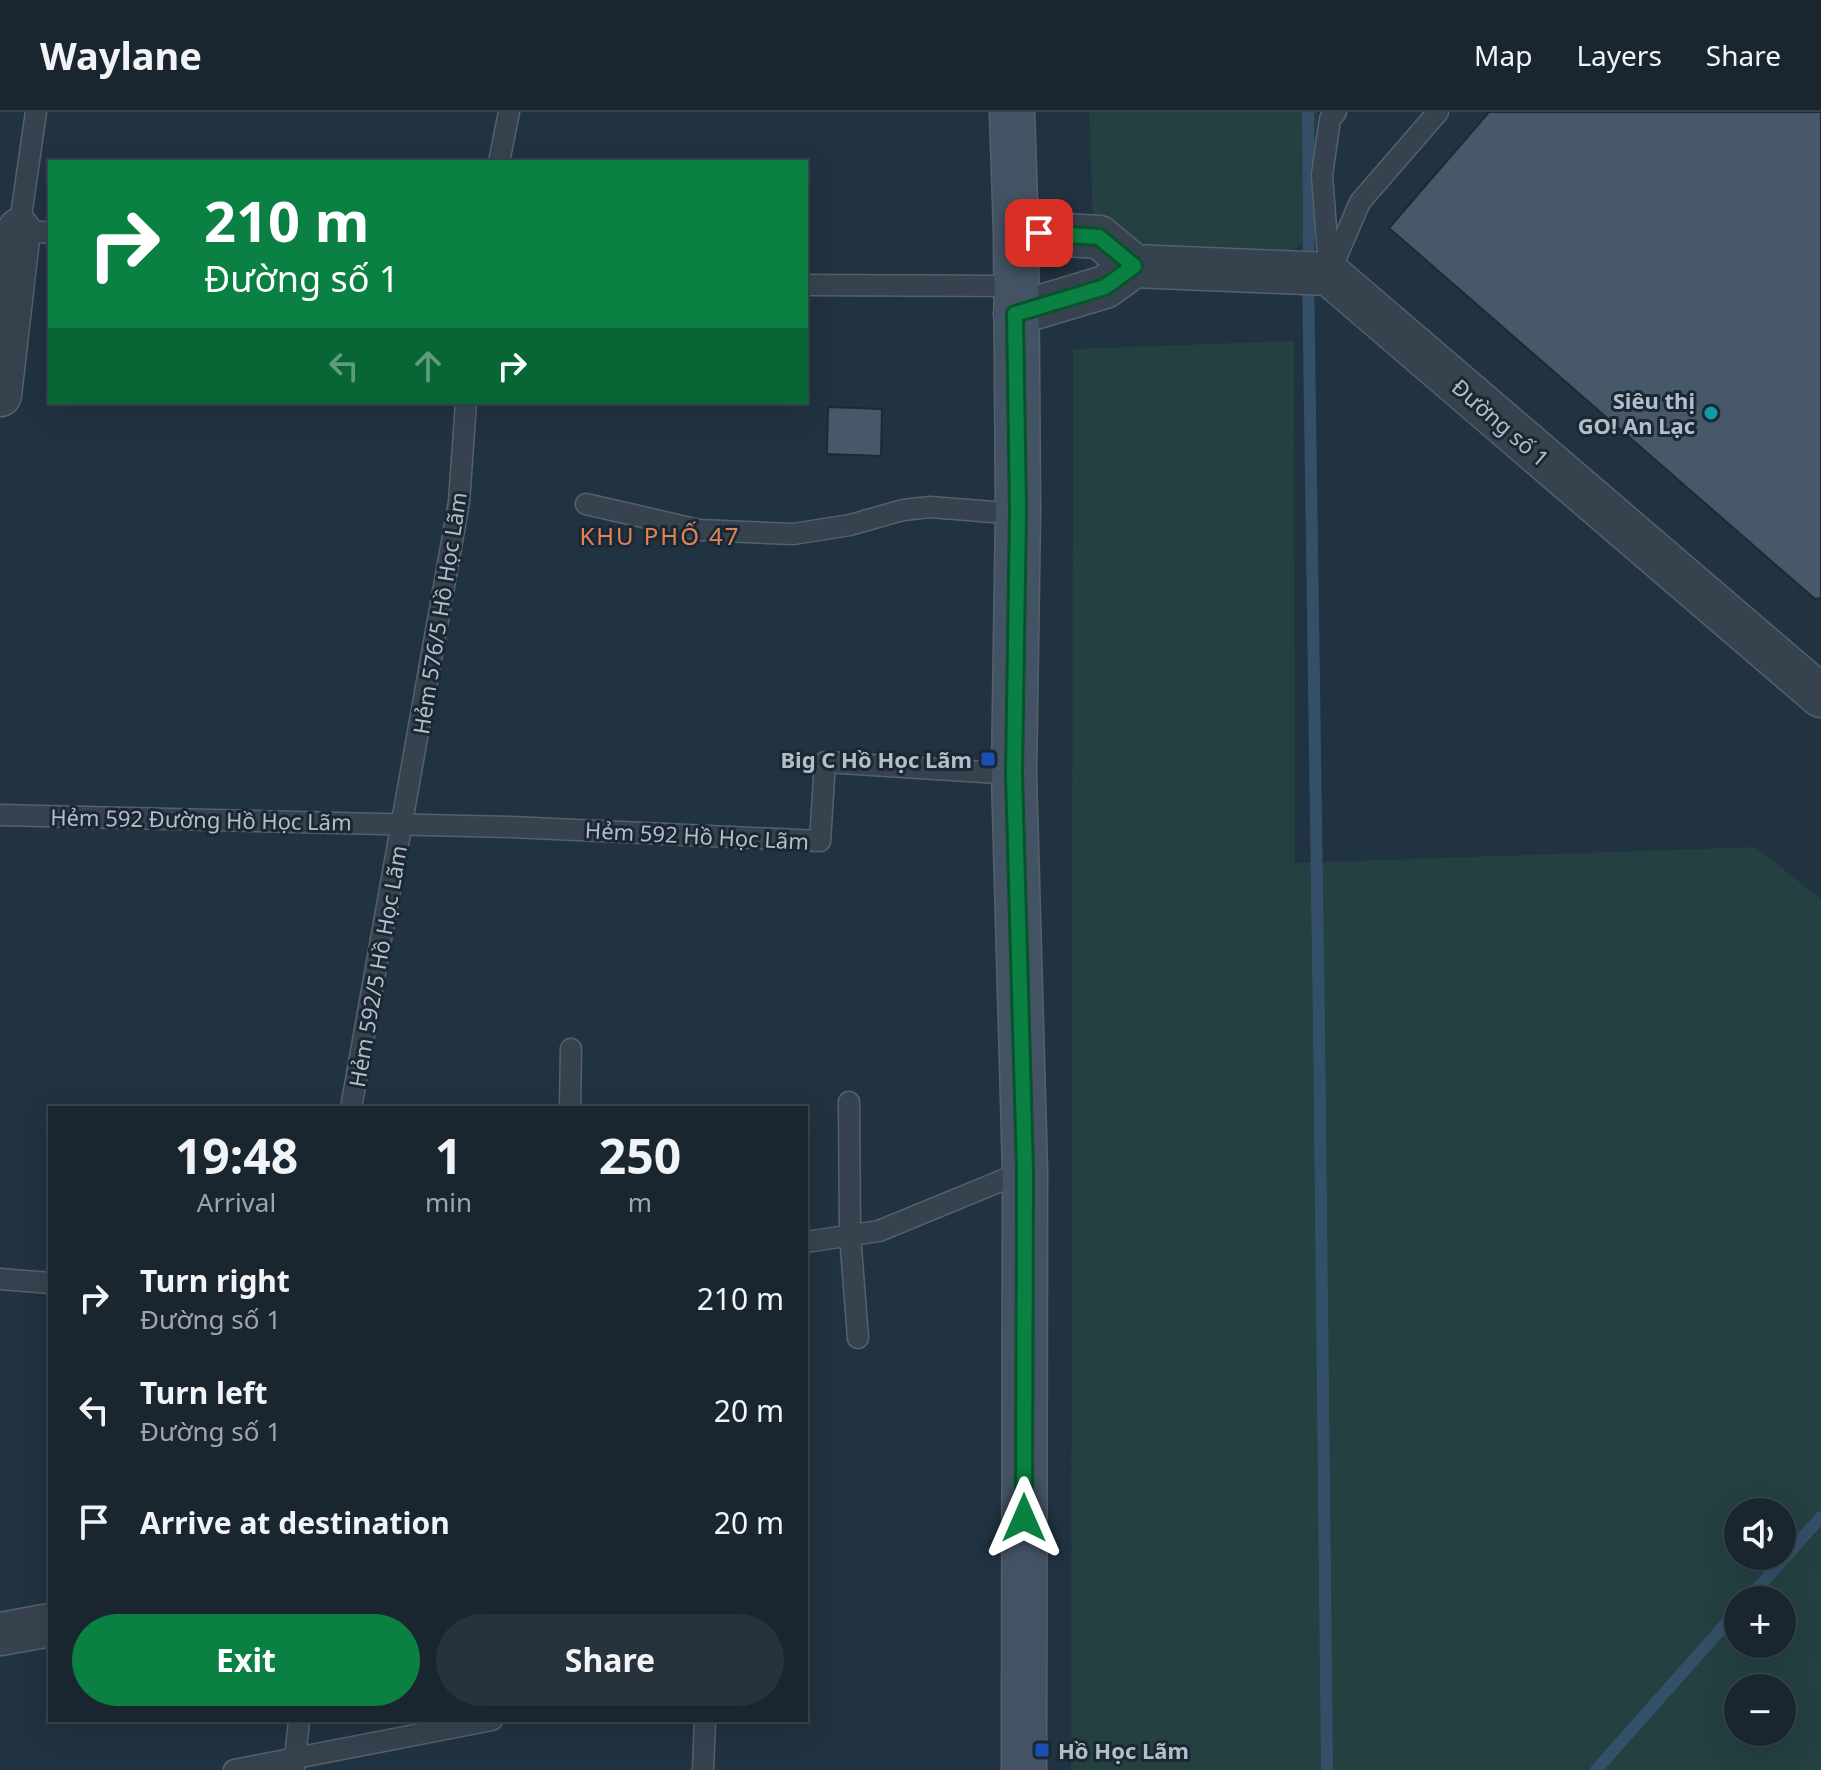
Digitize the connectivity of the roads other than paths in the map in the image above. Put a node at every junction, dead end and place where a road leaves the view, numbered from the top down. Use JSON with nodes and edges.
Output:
{"nodes":[{"id":1,"x":36,"y":112,"type":"edge"},
{"id":2,"x":509,"y":112,"type":"edge"},
{"id":3,"x":1012,"y":112,"type":"edge"},
{"id":4,"x":1336,"y":112,"type":"edge"},
{"id":5,"x":1438,"y":112,"type":"edge"},
{"id":6,"x":499,"y":160,"type":"edge"},
{"id":7,"x":23,"y":230,"type":"edge"},
{"id":8,"x":1016,"y":232,"type":"junction"},
{"id":9,"x":1134,"y":266,"type":"junction"},
{"id":10,"x":1329,"y":274,"type":"junction"},
{"id":11,"x":808,"y":285,"type":"edge"},
{"id":12,"x":1015,"y":300,"type":"junction"},
{"id":13,"x":0,"y":395,"type":"edge"},
{"id":14,"x":466,"y":404,"type":"edge"},
{"id":15,"x":586,"y":504,"type":"dead end"},
{"id":16,"x":1005,"y":511,"type":"junction"},
{"id":17,"x":1821,"y":696,"type":"edge"},
{"id":18,"x":1014,"y":774,"type":"junction"},
{"id":19,"x":0,"y":815,"type":"edge"},
{"id":20,"x":403,"y":824,"type":"junction"},
{"id":21,"x":571,"y":1049,"type":"dead end"},
{"id":22,"x":849,"y":1102,"type":"dead end"},
{"id":23,"x":351,"y":1106,"type":"edge"},
{"id":24,"x":570,"y":1106,"type":"edge"},
{"id":25,"x":1025,"y":1171,"type":"junction"},
{"id":26,"x":850,"y":1235,"type":"junction"},
{"id":27,"x":808,"y":1242,"type":"edge"},
{"id":28,"x":0,"y":1279,"type":"edge"},
{"id":29,"x":48,"y":1283,"type":"edge"},
{"id":30,"x":858,"y":1338,"type":"dead end"},
{"id":31,"x":48,"y":1625,"type":"edge"},
{"id":32,"x":0,"y":1634,"type":"edge"},
{"id":33,"x":299,"y":1722,"type":"edge"},
{"id":34,"x":483,"y":1722,"type":"edge"},
{"id":35,"x":705,"y":1722,"type":"edge"},
{"id":36,"x":294,"y":1764,"type":"edge"},
{"id":37,"x":234,"y":1770,"type":"edge"},
{"id":38,"x":703,"y":1770,"type":"edge"},
{"id":39,"x":1024,"y":1770,"type":"edge"}],
"edges":[{"from":1,"to":7,"type":"lane"},
{"from":2,"to":6,"type":"lane"},
{"from":3,"to":8,"type":"main road"},
{"from":4,"to":10,"type":"lane"},
{"from":5,"to":10,"type":"lane"},
{"from":7,"to":13,"type":"street"},
{"from":8,"to":9,"type":"street"},
{"from":8,"to":12,"type":"main road"},
{"from":9,"to":10,"type":"street"},
{"from":9,"to":12,"type":"street"},
{"from":10,"to":17,"type":"street","name":"Đường số 1"},
{"from":11,"to":12,"type":"lane"},
{"from":12,"to":16,"type":"main road"},
{"from":14,"to":20,"type":"lane","name":"Hẻm 576/5 Hồ Học Lãm"},
{"from":15,"to":16,"type":"lane"},
{"from":16,"to":18,"type":"main road"},
{"from":18,"to":20,"type":"lane","name":"Hẻm 592 Hồ Học Lãm"},
{"from":18,"to":25,"type":"main road"},
{"from":19,"to":20,"type":"lane","name":"Hẻm 592 Đường Hồ Học Lãm"},
{"from":20,"to":23,"type":"lane","name":"Hẻm 592/5 Hồ Học Lãm"},
{"from":21,"to":24,"type":"lane"},
{"from":22,"to":26,"type":"lane"},
{"from":25,"to":26,"type":"lane"},
{"from":25,"to":39,"type":"main road"},
{"from":26,"to":27,"type":"lane"},
{"from":26,"to":30,"type":"lane"},
{"from":28,"to":29,"type":"lane"},
{"from":31,"to":32,"type":"street"},
{"from":33,"to":36,"type":"lane"},
{"from":34,"to":36,"type":"lane"},
{"from":35,"to":38,"type":"lane"},
{"from":36,"to":37,"type":"lane"}]}
